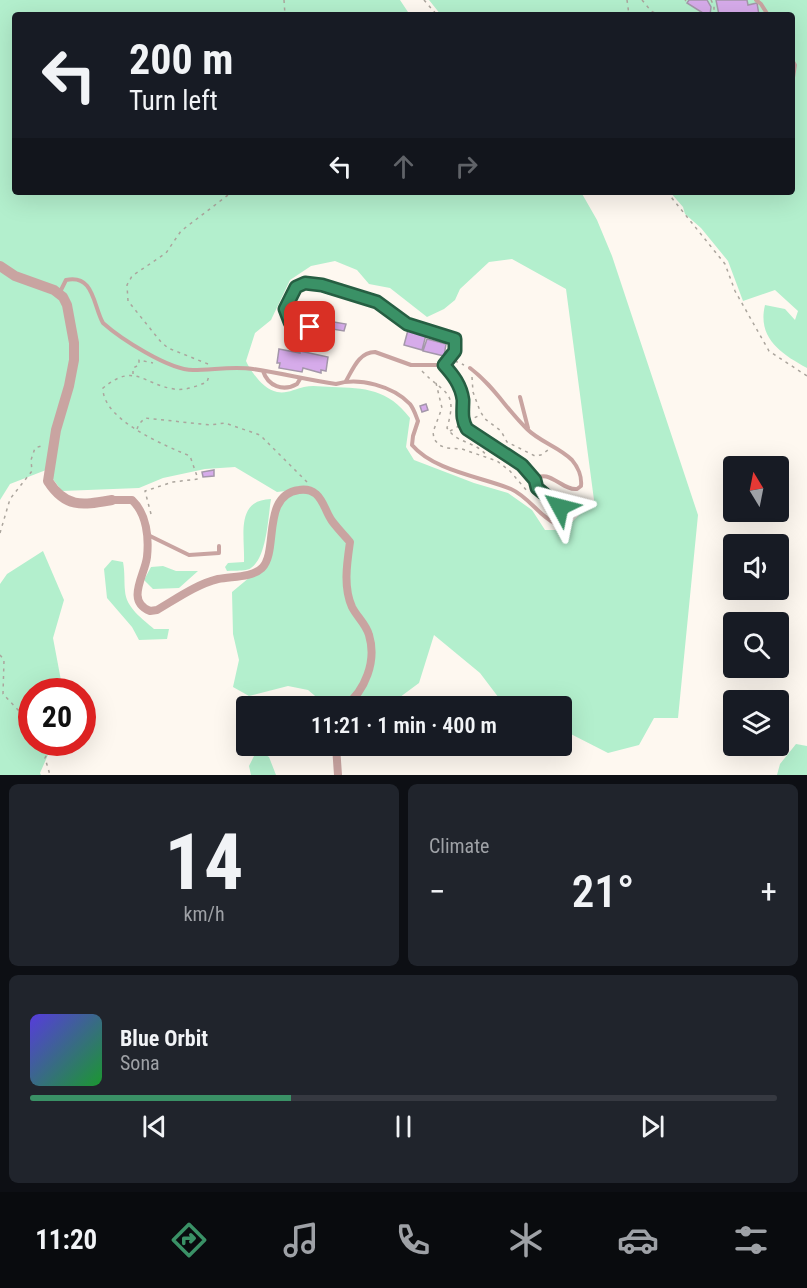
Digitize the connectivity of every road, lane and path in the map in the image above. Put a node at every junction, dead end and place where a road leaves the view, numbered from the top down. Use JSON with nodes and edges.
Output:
{"nodes":[{"id":1,"x":424,"y":0,"type":"edge"},
{"id":2,"x":642,"y":0,"type":"edge"},
{"id":3,"x":756,"y":0,"type":"edge"},
{"id":4,"x":651,"y":11,"type":"edge"},
{"id":5,"x":434,"y":12,"type":"edge"},
{"id":6,"x":766,"y":12,"type":"edge"},
{"id":7,"x":228,"y":195,"type":"edge"},
{"id":8,"x":669,"y":195,"type":"edge"},
{"id":9,"x":0,"y":266,"type":"edge"},
{"id":10,"x":59,"y":293,"type":"junction"},
{"id":11,"x":331,"y":332,"type":"dead end"},
{"id":12,"x":450,"y":358,"type":"junction"},
{"id":13,"x":165,"y":364,"type":"junction"},
{"id":14,"x":418,"y":365,"type":"junction"},
{"id":15,"x":444,"y":365,"type":"junction"},
{"id":16,"x":472,"y":369,"type":"junction"},
{"id":17,"x":212,"y":370,"type":"junction"},
{"id":18,"x":262,"y":370,"type":"junction"},
{"id":19,"x":134,"y":375,"type":"junction"},
{"id":20,"x":807,"y":376,"type":"edge"},
{"id":21,"x":300,"y":378,"type":"junction"},
{"id":22,"x":346,"y":381,"type":"junction"},
{"id":23,"x":436,"y":383,"type":"junction"},
{"id":24,"x":520,"y":397,"type":"dead end"},
{"id":25,"x":482,"y":414,"type":"junction"},
{"id":26,"x":464,"y":424,"type":"junction"},
{"id":27,"x":136,"y":430,"type":"junction"},
{"id":28,"x":529,"y":431,"type":"junction"},
{"id":29,"x":449,"y":432,"type":"junction"},
{"id":30,"x":44,"y":445,"type":"dead end"},
{"id":31,"x":553,"y":446,"type":"junction"},
{"id":32,"x":489,"y":457,"type":"junction"},
{"id":33,"x":535,"y":480,"type":"junction"},
{"id":34,"x":314,"y":493,"type":"junction"},
{"id":35,"x":112,"y":500,"type":"joint"},
{"id":36,"x":528,"y":500,"type":"junction"},
{"id":37,"x":151,"y":516,"type":"dead end"},
{"id":38,"x":0,"y":533,"type":"edge"},
{"id":39,"x":147,"y":535,"type":"junction"},
{"id":40,"x":219,"y":546,"type":"dead end"},
{"id":41,"x":0,"y":655,"type":"edge"},
{"id":42,"x":357,"y":696,"type":"edge"},
{"id":43,"x":18,"y":710,"type":"edge"},
{"id":44,"x":46,"y":756,"type":"edge"},
{"id":45,"x":337,"y":756,"type":"edge"},
{"id":46,"x":50,"y":775,"type":"edge"},
{"id":47,"x":338,"y":775,"type":"edge"}],
"edges":[{"from":1,"to":5,"type":"path"},
{"from":2,"to":4,"type":"path"},
{"from":3,"to":6,"type":"lane"},
{"from":7,"to":17,"type":"path"},
{"from":8,"to":20,"type":"path"},
{"from":9,"to":10,"type":"street"},
{"from":10,"to":13,"type":"lane"},
{"from":10,"to":35,"type":"street"},
{"from":11,"to":12,"type":"lane"},
{"from":12,"to":15,"type":"lane"},
{"from":12,"to":16,"type":"path"},
{"from":13,"to":17,"type":"lane"},
{"from":13,"to":19,"type":"path"},
{"from":14,"to":15,"type":"lane"},
{"from":14,"to":22,"type":"lane"},
{"from":14,"to":23,"type":"path"},
{"from":15,"to":26,"type":"lane"},
{"from":16,"to":25,"type":"path"},
{"from":16,"to":28,"type":"lane"},
{"from":17,"to":18,"type":"lane"},
{"from":17,"to":19,"type":"path"},
{"from":18,"to":21,"type":"lane"},
{"from":18,"to":21,"type":"lane"},
{"from":19,"to":27,"type":"path"},
{"from":21,"to":22,"type":"lane"},
{"from":22,"to":36,"type":"lane"},
{"from":23,"to":29,"type":"path"},
{"from":23,"to":32,"type":"path"},
{"from":24,"to":28,"type":"lane"},
{"from":25,"to":26,"type":"path"},
{"from":25,"to":31,"type":"path"},
{"from":26,"to":29,"type":"path"},
{"from":26,"to":33,"type":"lane"},
{"from":27,"to":34,"type":"path"},
{"from":27,"to":37,"type":"path"},
{"from":28,"to":31,"type":"lane"},
{"from":29,"to":32,"type":"path"},
{"from":30,"to":38,"type":"path"},
{"from":31,"to":33,"type":"lane"},
{"from":32,"to":36,"type":"path"},
{"from":33,"to":36,"type":"lane"},
{"from":34,"to":39,"type":"street"},
{"from":34,"to":42,"type":"street"},
{"from":35,"to":39,"type":"street"},
{"from":39,"to":40,"type":"lane"},
{"from":41,"to":43,"type":"path"},
{"from":44,"to":46,"type":"path"},
{"from":45,"to":47,"type":"street"}]}
